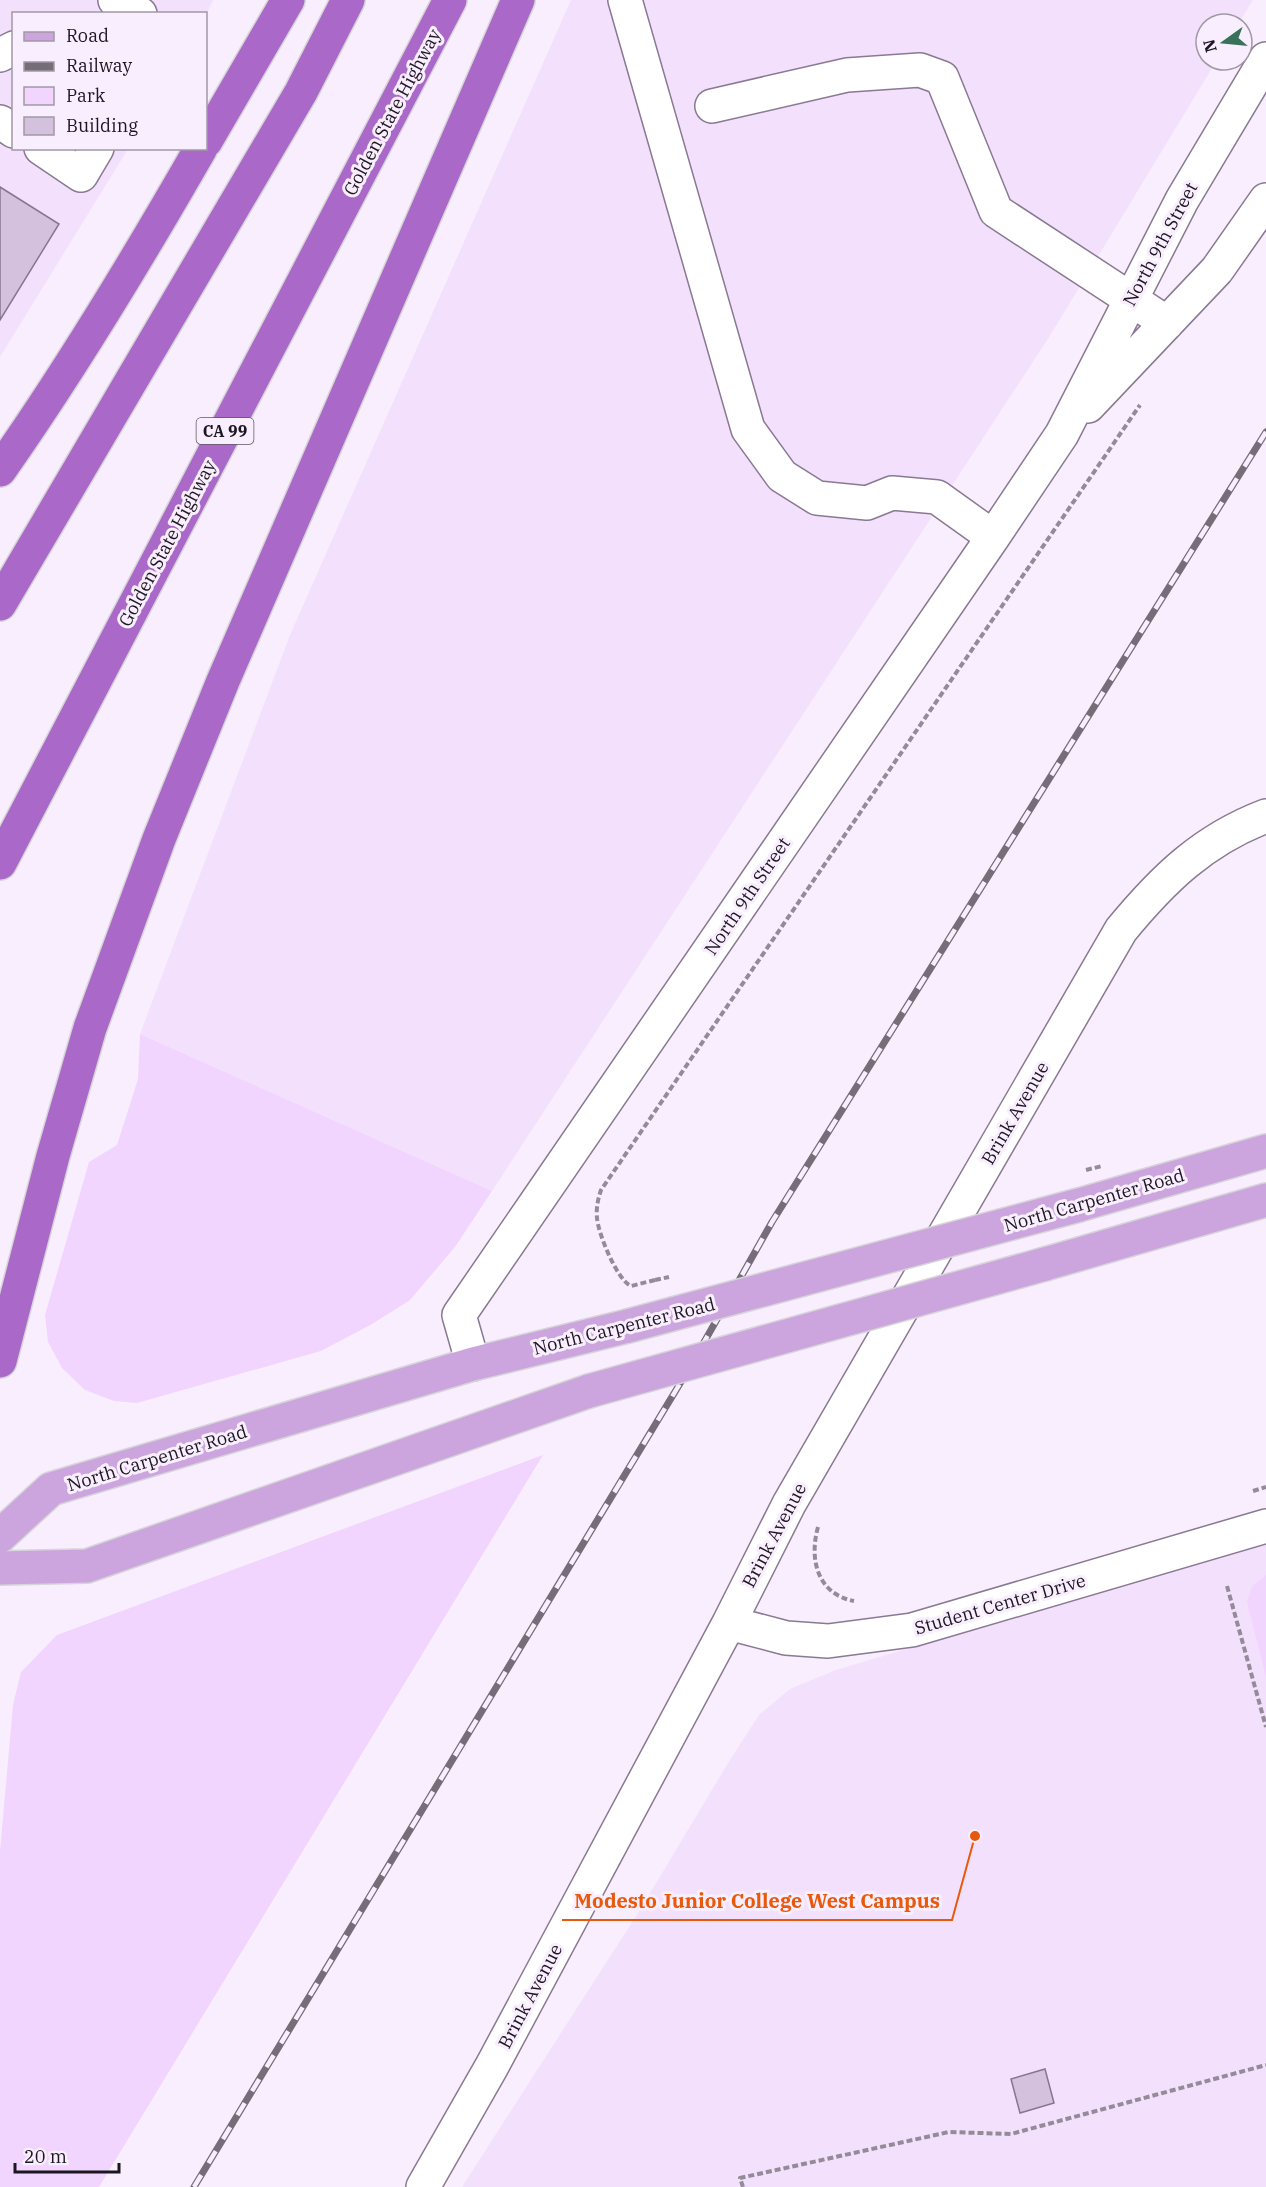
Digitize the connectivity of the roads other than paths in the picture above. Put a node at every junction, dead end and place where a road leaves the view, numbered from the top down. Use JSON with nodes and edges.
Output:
{"nodes":[{"id":1,"x":116,"y":0,"type":"edge"},
{"id":2,"x":288,"y":0,"type":"edge"},
{"id":3,"x":348,"y":0,"type":"edge"},
{"id":4,"x":450,"y":0,"type":"edge"},
{"id":5,"x":518,"y":0,"type":"edge"},
{"id":6,"x":625,"y":0,"type":"edge"},
{"id":7,"x":137,"y":12,"type":"edge"},
{"id":8,"x":1266,"y":59,"type":"edge"},
{"id":9,"x":712,"y":106,"type":"dead end"},
{"id":10,"x":207,"y":139,"type":"edge"},
{"id":11,"x":43,"y":150,"type":"edge"},
{"id":12,"x":96,"y":150,"type":"edge"},
{"id":13,"x":200,"y":150,"type":"edge"},
{"id":14,"x":1266,"y":200,"type":"edge"},
{"id":15,"x":1131,"y":300,"type":"junction"},
{"id":16,"x":1167,"y":323,"type":"junction"},
{"id":17,"x":1062,"y":434,"type":"junction"},
{"id":18,"x":0,"y":470,"type":"edge"},
{"id":19,"x":993,"y":537,"type":"junction"},
{"id":20,"x":0,"y":604,"type":"edge"},
{"id":21,"x":1266,"y":816,"type":"edge"},
{"id":22,"x":0,"y":863,"type":"edge"},
{"id":23,"x":1266,"y":1151,"type":"edge"},
{"id":24,"x":1266,"y":1200,"type":"edge"},
{"id":25,"x":0,"y":1361,"type":"edge"},
{"id":26,"x":473,"y":1364,"type":"junction"},
{"id":27,"x":1266,"y":1526,"type":"edge"},
{"id":28,"x":0,"y":1536,"type":"edge"},
{"id":29,"x":0,"y":1568,"type":"edge"},
{"id":30,"x":729,"y":1623,"type":"junction"},
{"id":31,"x":423,"y":2187,"type":"edge"}],
"edges":[{"from":1,"to":7,"type":"street"},
{"from":2,"to":10,"type":"highway"},
{"from":3,"to":20,"type":"highway"},
{"from":4,"to":22,"type":"highway","name":"Golden State Highway","number":"CA 99"},
{"from":5,"to":25,"type":"highway"},
{"from":6,"to":19,"type":"street"},
{"from":8,"to":15,"type":"street","name":"North 9th Street"},
{"from":9,"to":15,"type":"street"},
{"from":11,"to":12,"type":"street"},
{"from":13,"to":18,"type":"highway"},
{"from":14,"to":16,"type":"street","name":"North 9th Street"},
{"from":15,"to":16,"type":"street"},
{"from":15,"to":17,"type":"street","name":"North 9th Street"},
{"from":16,"to":17,"type":"street","name":"North 9th Street"},
{"from":17,"to":19,"type":"street","name":"North 9th Street"},
{"from":19,"to":26,"type":"street","name":"North 9th Street"},
{"from":21,"to":30,"type":"street","name":"Brink Avenue"},
{"from":23,"to":26,"type":"main road","name":"North Carpenter Road","bridge":true},
{"from":24,"to":29,"type":"main road","bridge":true},
{"from":26,"to":28,"type":"main road","name":"North Carpenter Road"},
{"from":27,"to":30,"type":"street","name":"Student Center Drive"},
{"from":30,"to":31,"type":"street","name":"Brink Avenue"}]}
